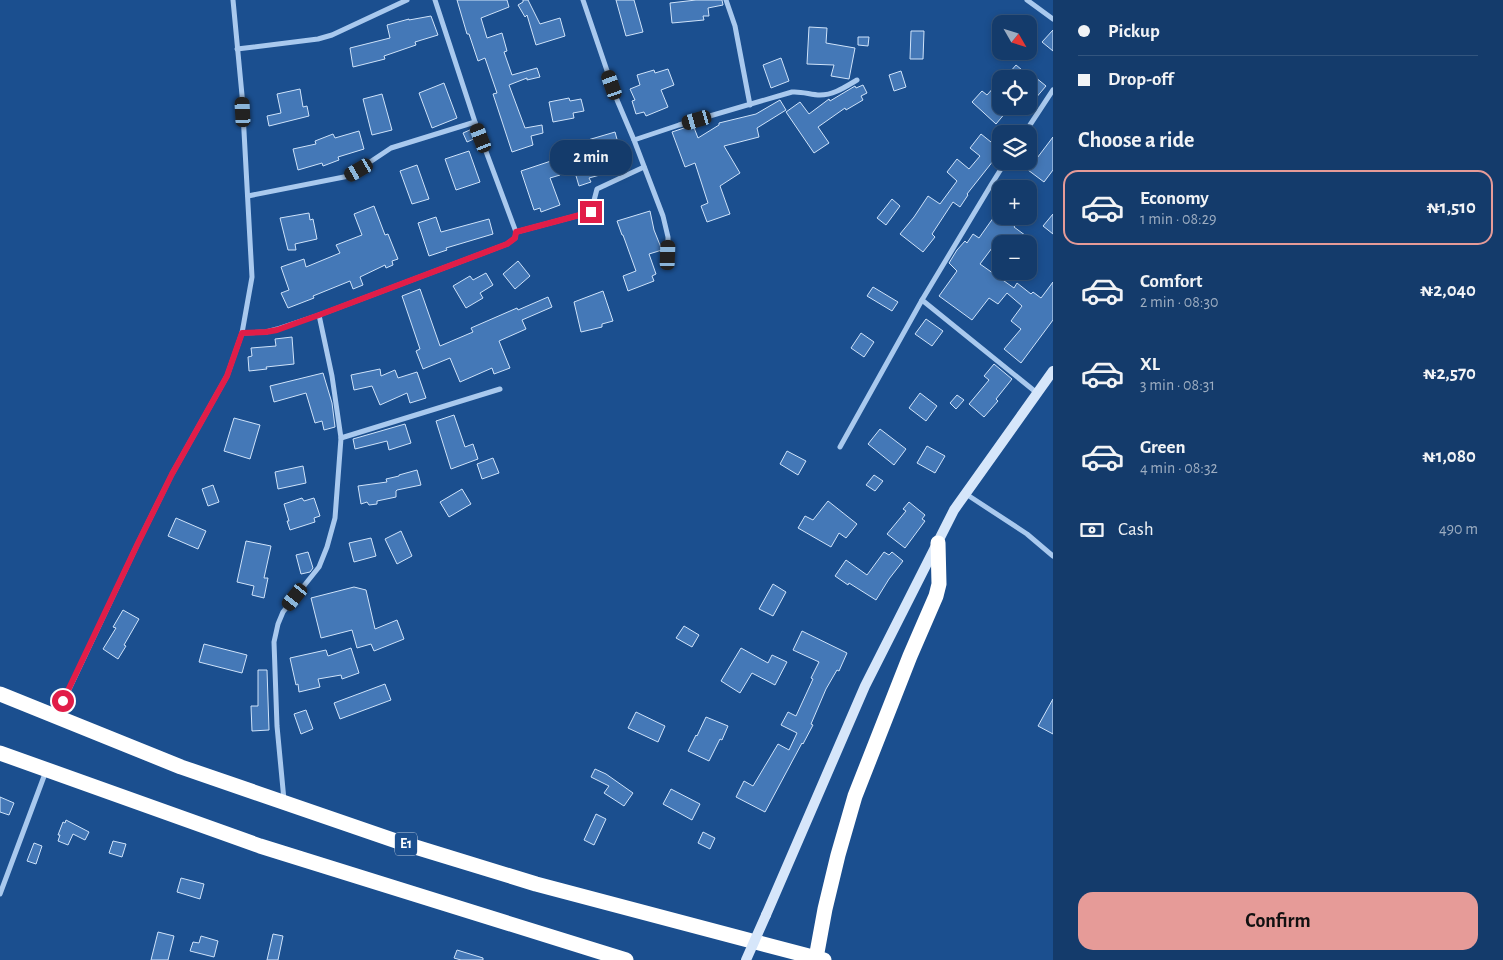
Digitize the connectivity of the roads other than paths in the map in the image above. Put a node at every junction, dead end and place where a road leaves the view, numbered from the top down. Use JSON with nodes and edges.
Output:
{"nodes":[{"id":1,"x":232,"y":0,"type":"edge"},
{"id":2,"x":407,"y":0,"type":"edge"},
{"id":3,"x":435,"y":0,"type":"edge"},
{"id":4,"x":583,"y":0,"type":"edge"},
{"id":5,"x":726,"y":0,"type":"edge"},
{"id":6,"x":1027,"y":0,"type":"edge"},
{"id":7,"x":1053,"y":19,"type":"edge"},
{"id":8,"x":238,"y":49,"type":"junction"},
{"id":9,"x":857,"y":80,"type":"dead end"},
{"id":10,"x":1053,"y":90,"type":"edge"},
{"id":11,"x":750,"y":105,"type":"junction"},
{"id":12,"x":475,"y":122,"type":"junction"},
{"id":13,"x":1030,"y":125,"type":"edge"},
{"id":14,"x":634,"y":140,"type":"junction"},
{"id":15,"x":644,"y":167,"type":"junction"},
{"id":16,"x":1001,"y":170,"type":"edge"},
{"id":17,"x":248,"y":196,"type":"junction"},
{"id":18,"x":516,"y":232,"type":"junction"},
{"id":19,"x":668,"y":255,"type":"dead end"},
{"id":20,"x":922,"y":300,"type":"junction"},
{"id":21,"x":319,"y":315,"type":"junction"},
{"id":22,"x":242,"y":333,"type":"junction"},
{"id":23,"x":1053,"y":371,"type":"edge"},
{"id":24,"x":500,"y":389,"type":"dead end"},
{"id":25,"x":1037,"y":393,"type":"junction"},
{"id":26,"x":341,"y":438,"type":"junction"},
{"id":27,"x":840,"y":447,"type":"dead end"},
{"id":28,"x":965,"y":493,"type":"junction"},
{"id":29,"x":938,"y":543,"type":"junction"},
{"id":30,"x":1053,"y":556,"type":"edge"},
{"id":31,"x":0,"y":694,"type":"edge"},
{"id":32,"x":56,"y":716,"type":"junction"},
{"id":33,"x":0,"y":753,"type":"edge"},
{"id":34,"x":46,"y":770,"type":"junction"},
{"id":35,"x":284,"y":803,"type":"junction"},
{"id":36,"x":0,"y":894,"type":"edge"},
{"id":37,"x":820,"y":959,"type":"edge"},
{"id":38,"x":626,"y":960,"type":"edge"},
{"id":39,"x":746,"y":960,"type":"edge"}],
"edges":[{"from":1,"to":8,"type":"street"},
{"from":2,"to":8,"type":"street"},
{"from":3,"to":12,"type":"street"},
{"from":4,"to":14,"type":"street"},
{"from":5,"to":11,"type":"street"},
{"from":6,"to":7,"type":"street"},
{"from":8,"to":17,"type":"street"},
{"from":9,"to":11,"type":"street"},
{"from":10,"to":13,"type":"street"},
{"from":11,"to":14,"type":"street"},
{"from":12,"to":17,"type":"street"},
{"from":12,"to":18,"type":"street"},
{"from":14,"to":15,"type":"street"},
{"from":15,"to":18,"type":"street"},
{"from":15,"to":19,"type":"street"},
{"from":16,"to":20,"type":"street"},
{"from":17,"to":22,"type":"street"},
{"from":18,"to":21,"type":"street"},
{"from":20,"to":25,"type":"street"},
{"from":20,"to":27,"type":"street"},
{"from":21,"to":22,"type":"street"},
{"from":21,"to":26,"type":"street"},
{"from":22,"to":32,"type":"street"},
{"from":23,"to":25,"type":"main road"},
{"from":24,"to":26,"type":"street"},
{"from":25,"to":28,"type":"main road"},
{"from":26,"to":35,"type":"street"},
{"from":28,"to":29,"type":"main road"},
{"from":28,"to":30,"type":"street"},
{"from":29,"to":37,"type":"highway"},
{"from":29,"to":39,"type":"main road","bridge":true},
{"from":31,"to":32,"type":"highway","number":"E1"},
{"from":32,"to":35,"type":"highway","number":"E1"},
{"from":33,"to":34,"type":"highway"},
{"from":34,"to":36,"type":"street"},
{"from":34,"to":38,"type":"highway"},
{"from":35,"to":37,"type":"highway","number":"E1"}]}
